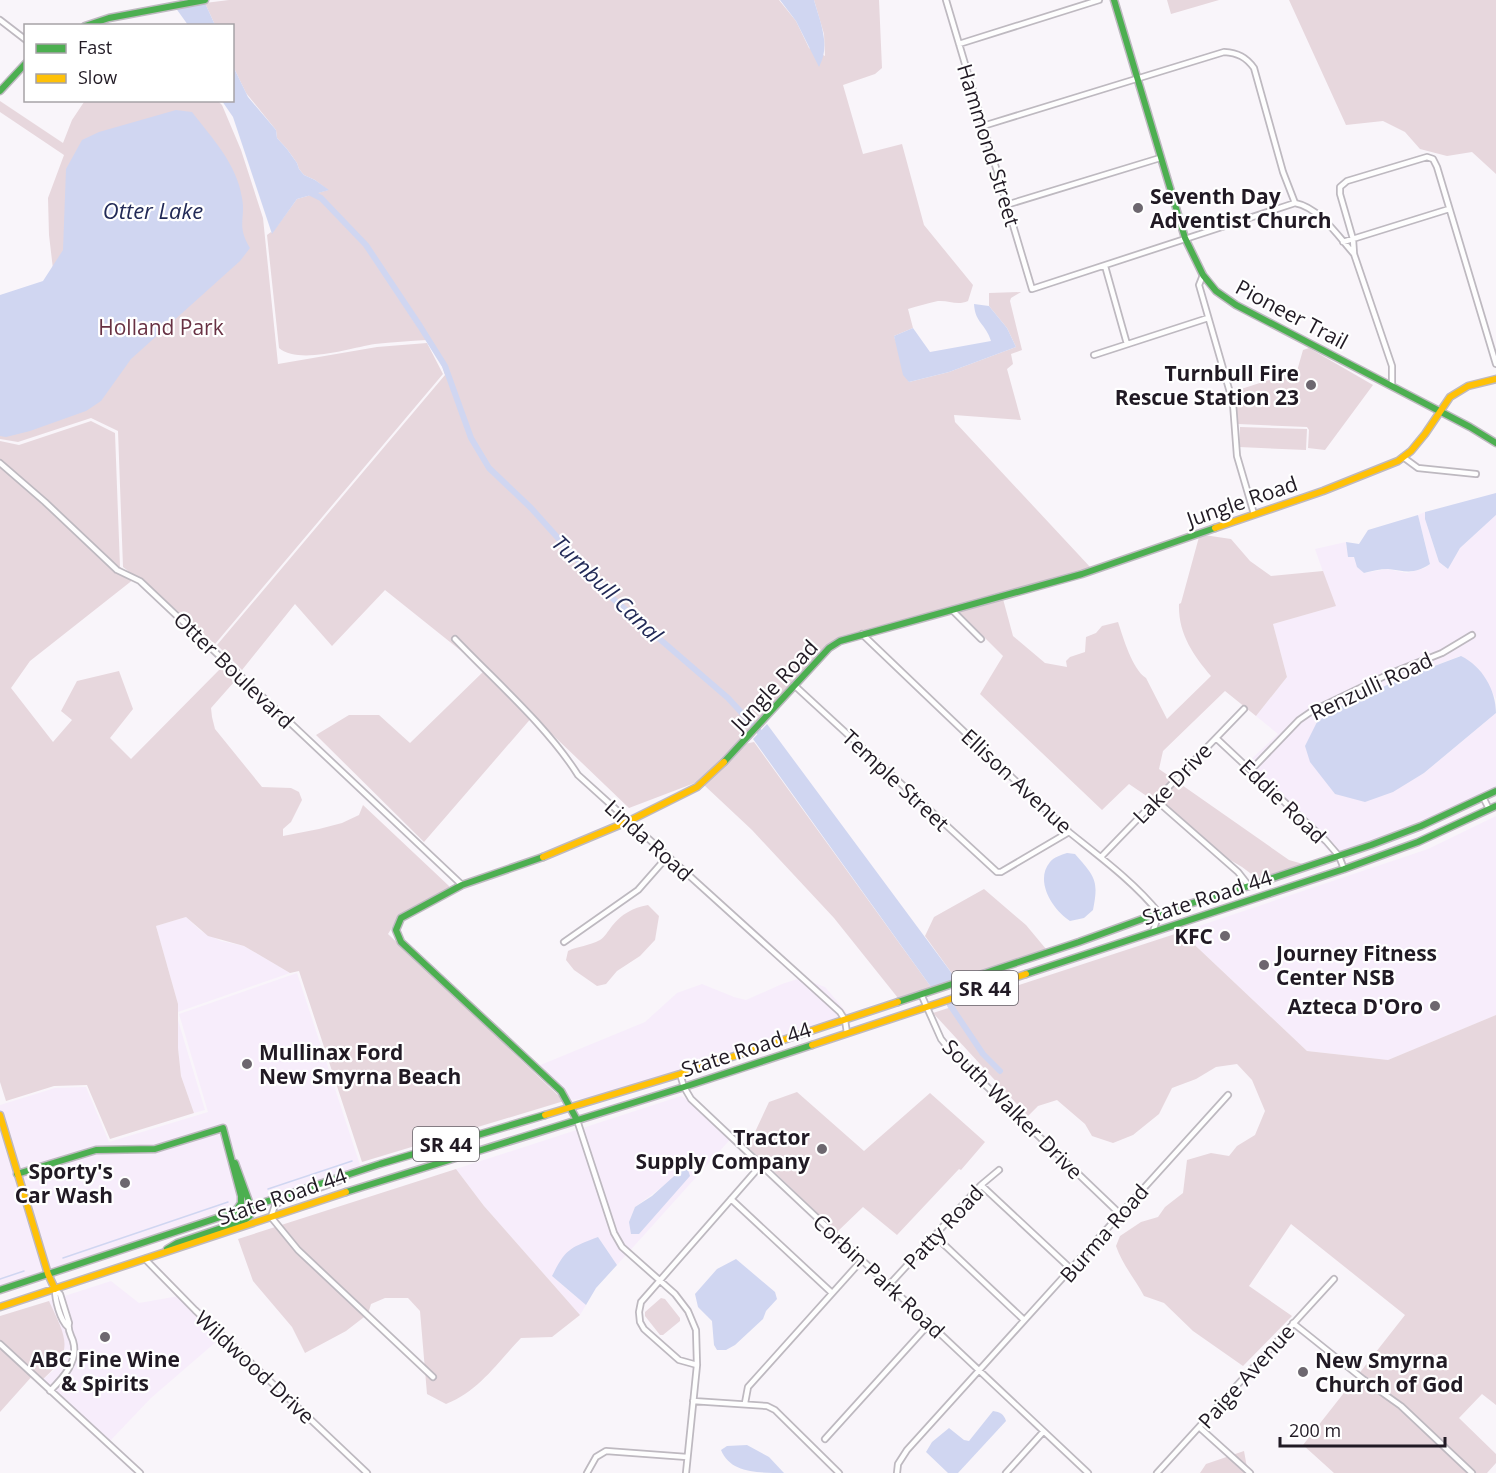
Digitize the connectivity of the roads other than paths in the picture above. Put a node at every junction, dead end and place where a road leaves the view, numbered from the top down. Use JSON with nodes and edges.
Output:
{"nodes":[{"id":1,"x":205,"y":0,"type":"edge"},
{"id":2,"x":946,"y":0,"type":"edge"},
{"id":3,"x":1099,"y":0,"type":"edge"},
{"id":4,"x":1114,"y":0,"type":"edge"},
{"id":5,"x":0,"y":20,"type":"edge"},
{"id":6,"x":91,"y":24,"type":"edge"},
{"id":7,"x":24,"y":38,"type":"edge"},
{"id":8,"x":959,"y":44,"type":"junction"},
{"id":9,"x":24,"y":65,"type":"edge"},
{"id":10,"x":1137,"y":79,"type":"junction"},
{"id":11,"x":0,"y":91,"type":"edge"},
{"id":12,"x":983,"y":126,"type":"junction"},
{"id":13,"x":1160,"y":158,"type":"junction"},
{"id":14,"x":1295,"y":203,"type":"junction"},
{"id":15,"x":1006,"y":205,"type":"junction"},
{"id":16,"x":1449,"y":209,"type":"junction"},
{"id":17,"x":1185,"y":238,"type":"junction"},
{"id":18,"x":1353,"y":239,"type":"junction"},
{"id":19,"x":1343,"y":242,"type":"junction"},
{"id":20,"x":1354,"y":254,"type":"junction"},
{"id":21,"x":1105,"y":266,"type":"junction"},
{"id":22,"x":1203,"y":274,"type":"junction"},
{"id":23,"x":1208,"y":318,"type":"junction"},
{"id":24,"x":1127,"y":344,"type":"junction"},
{"id":25,"x":1094,"y":355,"type":"dead end"},
{"id":26,"x":1496,"y":364,"type":"edge"},
{"id":27,"x":1496,"y":379,"type":"edge"},
{"id":28,"x":1392,"y":385,"type":"junction"},
{"id":29,"x":1440,"y":411,"type":"junction"},
{"id":30,"x":1496,"y":443,"type":"edge"},
{"id":31,"x":1403,"y":457,"type":"junction"},
{"id":32,"x":0,"y":464,"type":"edge"},
{"id":33,"x":1476,"y":474,"type":"dead end"},
{"id":34,"x":1254,"y":514,"type":"junction"},
{"id":35,"x":952,"y":610,"type":"junction"},
{"id":36,"x":861,"y":634,"type":"junction"},
{"id":37,"x":1473,"y":635,"type":"dead end"},
{"id":38,"x":455,"y":639,"type":"dead end"},
{"id":39,"x":981,"y":639,"type":"dead end"},
{"id":40,"x":794,"y":685,"type":"junction"},
{"id":41,"x":1244,"y":709,"type":"dead end"},
{"id":42,"x":1216,"y":738,"type":"junction"},
{"id":43,"x":1251,"y":770,"type":"junction"},
{"id":44,"x":1496,"y":791,"type":"edge"},
{"id":45,"x":1483,"y":797,"type":"junction"},
{"id":46,"x":1156,"y":800,"type":"junction"},
{"id":47,"x":1493,"y":808,"type":"edge"},
{"id":48,"x":630,"y":821,"type":"junction"},
{"id":49,"x":1069,"y":832,"type":"junction"},
{"id":50,"x":667,"y":856,"type":"junction"},
{"id":51,"x":1339,"y":856,"type":"junction"},
{"id":52,"x":1101,"y":857,"type":"junction"},
{"id":53,"x":1344,"y":869,"type":"junction"},
{"id":54,"x":462,"y":885,"type":"junction"},
{"id":55,"x":1249,"y":886,"type":"junction"},
{"id":56,"x":1159,"y":913,"type":"junction"},
{"id":57,"x":1153,"y":932,"type":"junction"},
{"id":58,"x":564,"y":942,"type":"dead end"},
{"id":59,"x":1079,"y":942,"type":"junction"},
{"id":60,"x":1085,"y":955,"type":"junction"},
{"id":61,"x":921,"y":994,"type":"junction"},
{"id":62,"x":928,"y":1006,"type":"junction"},
{"id":63,"x":845,"y":1020,"type":"junction"},
{"id":64,"x":847,"y":1033,"type":"junction"},
{"id":65,"x":680,"y":1074,"type":"junction"},
{"id":66,"x":684,"y":1087,"type":"junction"},
{"id":67,"x":1228,"y":1095,"type":"dead end"},
{"id":68,"x":572,"y":1108,"type":"junction"},
{"id":69,"x":0,"y":1115,"type":"edge"},
{"id":70,"x":577,"y":1120,"type":"junction"},
{"id":71,"x":230,"y":1152,"type":"junction"},
{"id":72,"x":375,"y":1166,"type":"junction"},
{"id":73,"x":761,"y":1166,"type":"junction"},
{"id":74,"x":999,"y":1170,"type":"dead end"},
{"id":75,"x":17,"y":1174,"type":"junction"},
{"id":76,"x":981,"y":1185,"type":"junction"},
{"id":77,"x":731,"y":1199,"type":"junction"},
{"id":78,"x":251,"y":1206,"type":"junction"},
{"id":79,"x":235,"y":1212,"type":"junction"},
{"id":80,"x":1119,"y":1214,"type":"junction"},
{"id":81,"x":271,"y":1217,"type":"junction"},
{"id":82,"x":935,"y":1236,"type":"junction"},
{"id":83,"x":148,"y":1258,"type":"junction"},
{"id":84,"x":862,"y":1260,"type":"junction"},
{"id":85,"x":1071,"y":1269,"type":"junction"},
{"id":86,"x":48,"y":1274,"type":"junction"},
{"id":87,"x":1334,"y":1279,"type":"dead end"},
{"id":88,"x":658,"y":1280,"type":"junction"},
{"id":89,"x":889,"y":1285,"type":"junction"},
{"id":90,"x":55,"y":1289,"type":"junction"},
{"id":91,"x":0,"y":1290,"type":"edge"},
{"id":92,"x":832,"y":1293,"type":"junction"},
{"id":93,"x":0,"y":1307,"type":"edge"},
{"id":94,"x":1024,"y":1320,"type":"junction"},
{"id":95,"x":930,"y":1323,"type":"junction"},
{"id":96,"x":1293,"y":1323,"type":"junction"},
{"id":97,"x":0,"y":1344,"type":"edge"},
{"id":98,"x":697,"y":1365,"type":"junction"},
{"id":99,"x":979,"y":1370,"type":"junction"},
{"id":100,"x":433,"y":1377,"type":"dead end"},
{"id":101,"x":51,"y":1391,"type":"junction"},
{"id":102,"x":693,"y":1401,"type":"junction"},
{"id":103,"x":745,"y":1403,"type":"junction"},
{"id":104,"x":1199,"y":1427,"type":"junction"},
{"id":105,"x":1043,"y":1432,"type":"junction"},
{"id":106,"x":825,"y":1439,"type":"dead end"},
{"id":107,"x":687,"y":1457,"type":"junction"},
{"id":108,"x":140,"y":1473,"type":"edge"},
{"id":109,"x":367,"y":1473,"type":"edge"},
{"id":110,"x":587,"y":1473,"type":"edge"},
{"id":111,"x":686,"y":1473,"type":"edge"},
{"id":112,"x":839,"y":1473,"type":"edge"},
{"id":113,"x":897,"y":1473,"type":"edge"},
{"id":114,"x":1006,"y":1473,"type":"edge"},
{"id":115,"x":1088,"y":1473,"type":"edge"},
{"id":116,"x":1157,"y":1473,"type":"edge"},
{"id":117,"x":1250,"y":1473,"type":"edge"},
{"id":118,"x":1472,"y":1473,"type":"edge"}],
"edges":[{"from":1,"to":6,"type":"main road"},
{"from":2,"to":8,"type":"street","name":"Hammond Street"},
{"from":3,"to":8,"type":"street"},
{"from":4,"to":10,"type":"main road","name":"Pioneer Trail"},
{"from":5,"to":7,"type":"street"},
{"from":8,"to":12,"type":"street","name":"Hammond Street"},
{"from":9,"to":11,"type":"main road"},
{"from":10,"to":12,"type":"street"},
{"from":10,"to":13,"type":"main road","name":"Pioneer Trail"},
{"from":10,"to":14,"type":"street"},
{"from":12,"to":15,"type":"street","name":"Hammond Street"},
{"from":13,"to":15,"type":"street"},
{"from":13,"to":17,"type":"main road","name":"Pioneer Trail"},
{"from":14,"to":17,"type":"street"},
{"from":14,"to":19,"type":"street"},
{"from":15,"to":21,"type":"street","name":"Hammond Street"},
{"from":16,"to":18,"type":"street"},
{"from":16,"to":18,"type":"street"},
{"from":16,"to":26,"type":"street"},
{"from":17,"to":21,"type":"street"},
{"from":17,"to":22,"type":"main road","name":"Pioneer Trail"},
{"from":18,"to":19,"type":"street"},
{"from":18,"to":20,"type":"street"},
{"from":19,"to":20,"type":"street"},
{"from":20,"to":28,"type":"street"},
{"from":21,"to":24,"type":"street"},
{"from":22,"to":23,"type":"street"},
{"from":22,"to":28,"type":"main road","name":"Pioneer Trail"},
{"from":23,"to":24,"type":"street"},
{"from":23,"to":34,"type":"street"},
{"from":24,"to":25,"type":"street"},
{"from":27,"to":29,"type":"main road"},
{"from":28,"to":29,"type":"main road","name":"Pioneer Trail"},
{"from":29,"to":30,"type":"main road","name":"Pioneer Trail"},
{"from":29,"to":31,"type":"main road","name":"Jungle Road"},
{"from":31,"to":33,"type":"street"},
{"from":31,"to":34,"type":"main road","name":"Jungle Road"},
{"from":32,"to":54,"type":"street","name":"Otter Boulevard"},
{"from":34,"to":35,"type":"main road","name":"Jungle Road"},
{"from":35,"to":36,"type":"main road","name":"Jungle Road"},
{"from":35,"to":39,"type":"street"},
{"from":36,"to":40,"type":"main road","name":"Jungle Road"},
{"from":36,"to":49,"type":"street","name":"Ellison Avenue"},
{"from":37,"to":43,"type":"street","name":"Renzulli Road"},
{"from":38,"to":48,"type":"street","name":"Linda Road"},
{"from":40,"to":48,"type":"main road","name":"Jungle Road"},
{"from":40,"to":49,"type":"street","name":"Temple Street"},
{"from":41,"to":42,"type":"street","name":"Lake Drive"},
{"from":42,"to":43,"type":"street","name":"Eddie Road"},
{"from":42,"to":46,"type":"street","name":"Lake Drive"},
{"from":43,"to":51,"type":"street","name":"Eddie Road"},
{"from":44,"to":45,"type":"main road","name":"State Road 44","number":"SR 44"},
{"from":45,"to":47,"type":"street"},
{"from":45,"to":51,"type":"main road","name":"State Road 44","number":"SR 44"},
{"from":46,"to":52,"type":"street","name":"Lake Drive"},
{"from":46,"to":55,"type":"street"},
{"from":47,"to":53,"type":"main road","name":"State Road 44","number":"SR 44"},
{"from":48,"to":50,"type":"street","name":"Linda Road"},
{"from":48,"to":54,"type":"main road","name":"Jungle Road"},
{"from":49,"to":52,"type":"street","name":"Ellison Avenue"},
{"from":50,"to":58,"type":"street"},
{"from":50,"to":63,"type":"street","name":"Linda Road"},
{"from":51,"to":53,"type":"street","name":"Eddie Road"},
{"from":51,"to":55,"type":"main road","name":"State Road 44","number":"SR 44"},
{"from":52,"to":56,"type":"street","name":"Ellison Avenue"},
{"from":53,"to":57,"type":"main road","name":"State Road 44","number":"SR 44"},
{"from":54,"to":68,"type":"main road","name":"Jungle Road"},
{"from":55,"to":56,"type":"main road","name":"State Road 44","number":"SR 44"},
{"from":56,"to":57,"type":"street"},
{"from":56,"to":59,"type":"main road","name":"State Road 44","number":"SR 44"},
{"from":57,"to":60,"type":"main road","name":"State Road 44","number":"SR 44"},
{"from":59,"to":60,"type":"main road"},
{"from":59,"to":61,"type":"main road","name":"State Road 44","number":"SR 44"},
{"from":60,"to":62,"type":"main road","name":"State Road 44","number":"SR 44"},
{"from":61,"to":62,"type":"street","name":"South Walker Drive"},
{"from":61,"to":63,"type":"main road","name":"State Road 44","number":"SR 44"},
{"from":62,"to":64,"type":"main road","name":"State Road 44","number":"SR 44"},
{"from":62,"to":80,"type":"street","name":"South Walker Drive"},
{"from":63,"to":64,"type":"street"},
{"from":63,"to":65,"type":"main road","name":"State Road 44","number":"SR 44"},
{"from":64,"to":66,"type":"main road","name":"State Road 44","number":"SR 44"},
{"from":65,"to":66,"type":"street","name":"Corbin Park Road"},
{"from":65,"to":68,"type":"main road","name":"State Road 44","number":"SR 44"},
{"from":66,"to":70,"type":"main road","name":"State Road 44","number":"SR 44"},
{"from":66,"to":73,"type":"street","name":"Corbin Park Road"},
{"from":67,"to":80,"type":"street","name":"Burma Road"},
{"from":68,"to":70,"type":"main road","name":"Jungle Road"},
{"from":68,"to":72,"type":"main road","name":"State Road 44","number":"SR 44"},
{"from":69,"to":75,"type":"main road"},
{"from":70,"to":81,"type":"main road","name":"State Road 44","number":"SR 44"},
{"from":70,"to":88,"type":"street"},
{"from":71,"to":75,"type":"main road"},
{"from":71,"to":78,"type":"main road"},
{"from":71,"to":79,"type":"main road"},
{"from":72,"to":78,"type":"main road","name":"State Road 44","number":"SR 44"},
{"from":72,"to":81,"type":"street"},
{"from":73,"to":77,"type":"street"},
{"from":73,"to":84,"type":"street","name":"Corbin Park Road"},
{"from":74,"to":76,"type":"street","name":"Patty Road"},
{"from":75,"to":86,"type":"main road"},
{"from":76,"to":82,"type":"street","name":"Patty Road"},
{"from":76,"to":85,"type":"street"},
{"from":77,"to":88,"type":"street"},
{"from":77,"to":92,"type":"street"},
{"from":78,"to":79,"type":"main road","name":"State Road 44","number":"SR 44"},
{"from":78,"to":83,"type":"main road"},
{"from":79,"to":86,"type":"main road","name":"State Road 44","number":"SR 44"},
{"from":80,"to":85,"type":"street","name":"Burma Road"},
{"from":81,"to":83,"type":"main road","name":"State Road 44","number":"SR 44"},
{"from":81,"to":100,"type":"street"},
{"from":82,"to":89,"type":"street","name":"Patty Road"},
{"from":82,"to":94,"type":"street"},
{"from":83,"to":90,"type":"main road","name":"State Road 44","number":"SR 44"},
{"from":83,"to":109,"type":"street","name":"Wildwood Drive"},
{"from":84,"to":89,"type":"street","name":"Corbin Park Road"},
{"from":84,"to":92,"type":"street"},
{"from":85,"to":94,"type":"street","name":"Burma Road"},
{"from":86,"to":90,"type":"main road"},
{"from":86,"to":91,"type":"main road","name":"State Road 44","number":"SR 44"},
{"from":87,"to":96,"type":"street","name":"Paige Avenue"},
{"from":88,"to":98,"type":"street"},
{"from":88,"to":98,"type":"street"},
{"from":89,"to":95,"type":"street","name":"Corbin Park Road"},
{"from":90,"to":93,"type":"main road","name":"State Road 44","number":"SR 44"},
{"from":90,"to":101,"type":"street"},
{"from":92,"to":103,"type":"street"},
{"from":94,"to":99,"type":"street","name":"Burma Road"},
{"from":95,"to":99,"type":"street","name":"Corbin Park Road"},
{"from":95,"to":106,"type":"street"},
{"from":96,"to":104,"type":"street","name":"Paige Avenue"},
{"from":96,"to":118,"type":"street"},
{"from":97,"to":101,"type":"street"},
{"from":98,"to":102,"type":"street"},
{"from":99,"to":105,"type":"street","name":"Corbin Park Road"},
{"from":99,"to":113,"type":"street","name":"Burma Road"},
{"from":101,"to":108,"type":"street"},
{"from":102,"to":103,"type":"street"},
{"from":102,"to":107,"type":"street"},
{"from":103,"to":112,"type":"street"},
{"from":104,"to":116,"type":"street","name":"Paige Avenue"},
{"from":104,"to":117,"type":"street"},
{"from":105,"to":114,"type":"street"},
{"from":105,"to":115,"type":"street","name":"Corbin Park Road"},
{"from":107,"to":110,"type":"street"},
{"from":107,"to":111,"type":"street"}]}
